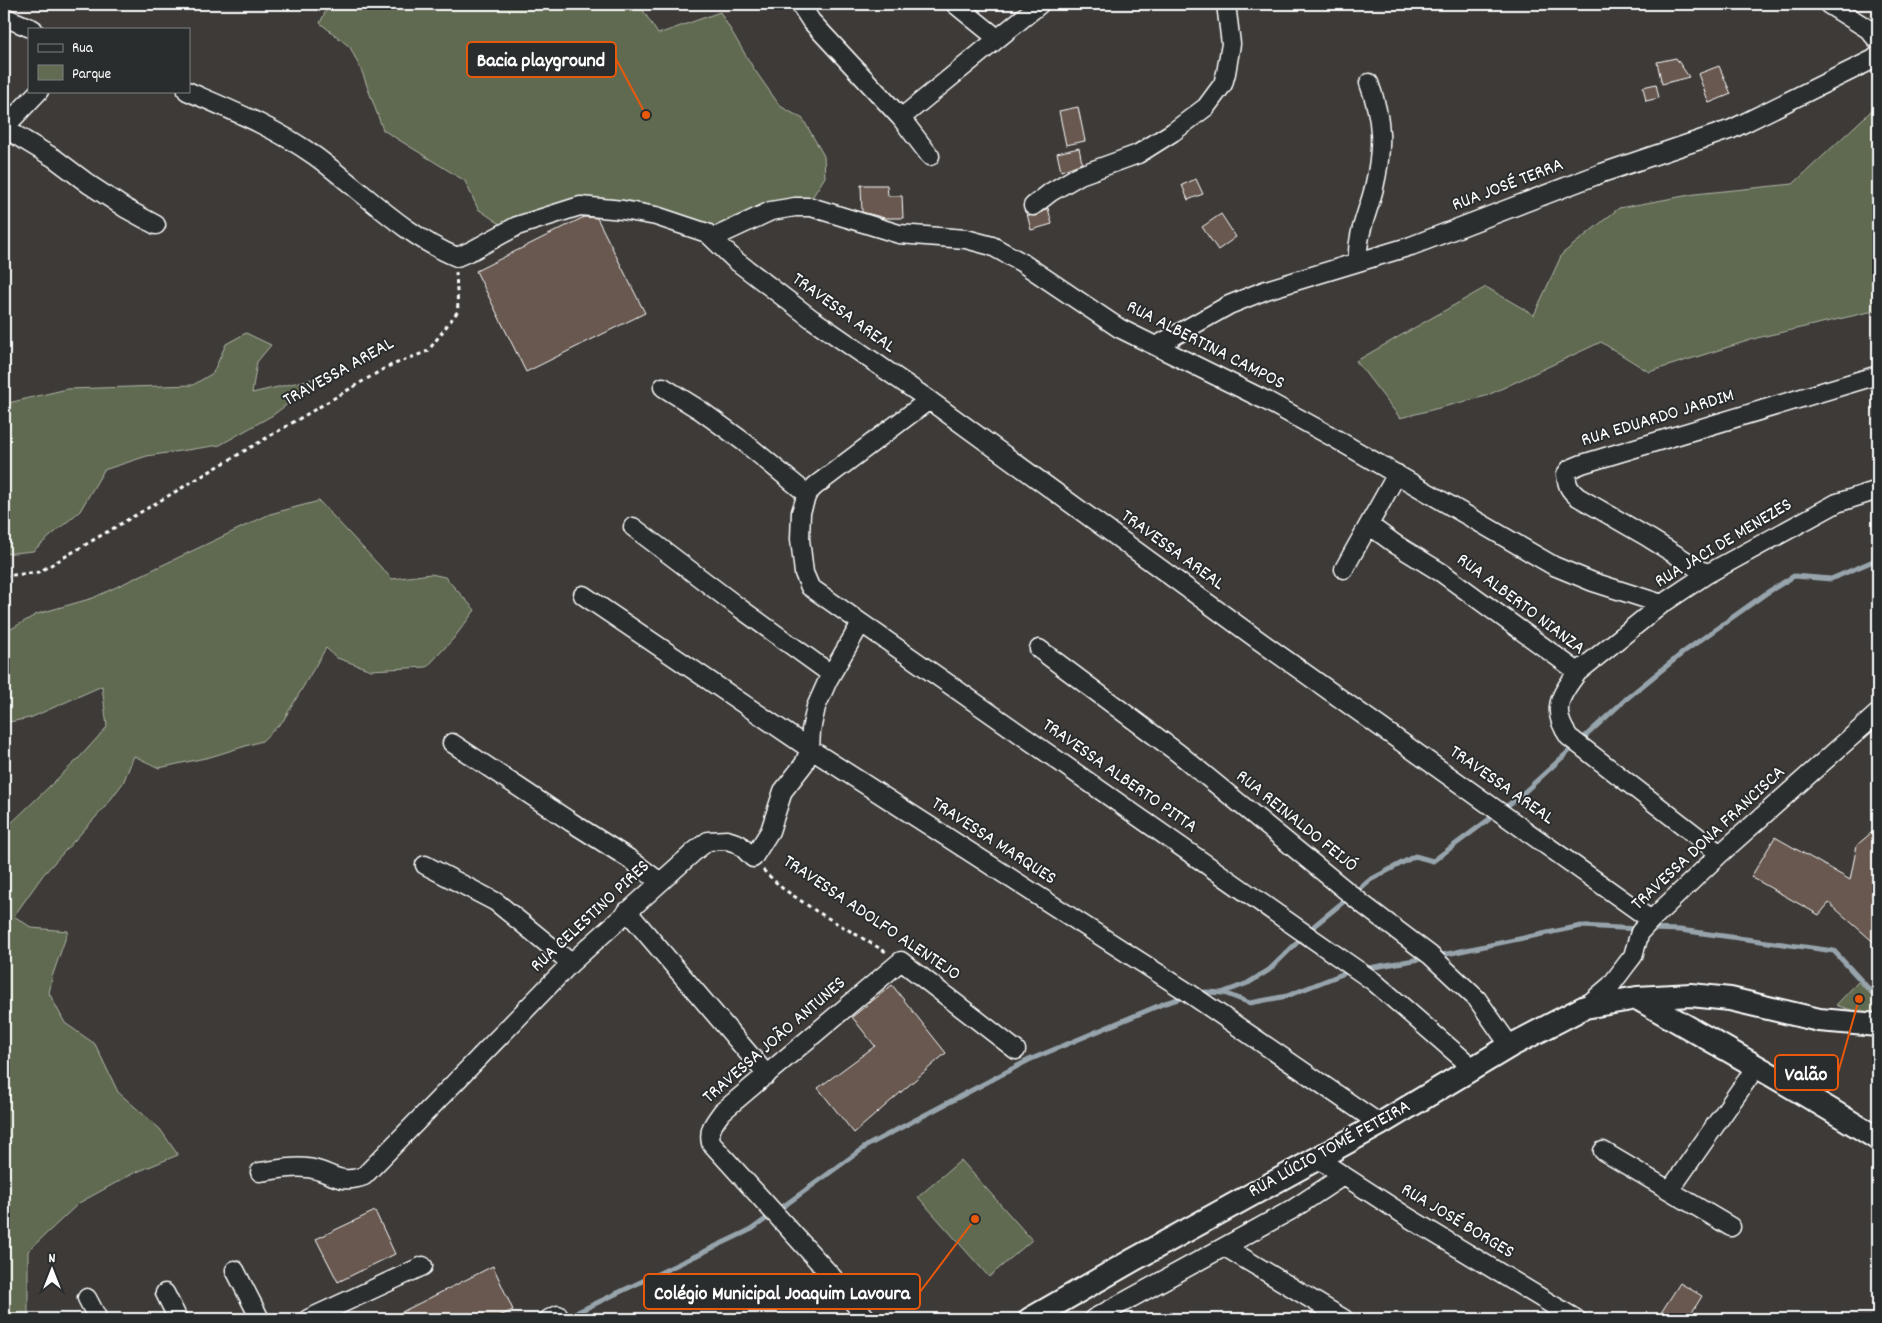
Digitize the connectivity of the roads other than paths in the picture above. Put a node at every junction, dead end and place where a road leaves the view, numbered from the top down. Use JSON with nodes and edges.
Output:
{"nodes":[{"id":1,"x":800,"y":4,"type":"edge"},
{"id":2,"x":955,"y":4,"type":"edge"},
{"id":3,"x":1040,"y":4,"type":"edge"},
{"id":4,"x":1226,"y":4,"type":"edge"},
{"id":5,"x":1828,"y":4,"type":"edge"},
{"id":6,"x":4,"y":17,"type":"edge"},
{"id":7,"x":31,"y":28,"type":"edge"},
{"id":8,"x":997,"y":38,"type":"junction"},
{"id":9,"x":1878,"y":41,"type":"edge"},
{"id":10,"x":1876,"y":57,"type":"edge"},
{"id":11,"x":1369,"y":83,"type":"dead end"},
{"id":12,"x":38,"y":92,"type":"edge"},
{"id":13,"x":189,"y":92,"type":"edge"},
{"id":14,"x":901,"y":118,"type":"junction"},
{"id":15,"x":4,"y":128,"type":"edge"},
{"id":16,"x":930,"y":156,"type":"dead end"},
{"id":17,"x":1032,"y":206,"type":"dead end"},
{"id":18,"x":156,"y":224,"type":"dead end"},
{"id":19,"x":713,"y":238,"type":"junction"},
{"id":20,"x":1358,"y":262,"type":"junction"},
{"id":21,"x":1156,"y":346,"type":"junction"},
{"id":22,"x":1878,"y":375,"type":"edge"},
{"id":23,"x":662,"y":387,"type":"dead end"},
{"id":24,"x":929,"y":400,"type":"junction"},
{"id":25,"x":1397,"y":474,"type":"junction"},
{"id":26,"x":1878,"y":490,"type":"edge"},
{"id":27,"x":807,"y":494,"type":"junction"},
{"id":28,"x":1369,"y":525,"type":"junction"},
{"id":29,"x":633,"y":527,"type":"dead end"},
{"id":30,"x":1344,"y":569,"type":"dead end"},
{"id":31,"x":1707,"y":574,"type":"junction"},
{"id":32,"x":583,"y":595,"type":"dead end"},
{"id":33,"x":1662,"y":604,"type":"junction"},
{"id":34,"x":862,"y":623,"type":"junction"},
{"id":35,"x":1038,"y":649,"type":"dead end"},
{"id":36,"x":1578,"y":672,"type":"junction"},
{"id":37,"x":831,"y":674,"type":"junction"},
{"id":38,"x":1878,"y":712,"type":"edge"},
{"id":39,"x":452,"y":743,"type":"dead end"},
{"id":40,"x":810,"y":749,"type":"junction"},
{"id":41,"x":1720,"y":854,"type":"junction"},
{"id":42,"x":426,"y":865,"type":"dead end"},
{"id":43,"x":660,"y":882,"type":"junction"},
{"id":44,"x":627,"y":911,"type":"junction"},
{"id":45,"x":1647,"y":924,"type":"junction"},
{"id":46,"x":901,"y":961,"type":"joint"},
{"id":47,"x":571,"y":963,"type":"junction"},
{"id":48,"x":1637,"y":998,"type":"junction"},
{"id":49,"x":1585,"y":1007,"type":"junction"},
{"id":50,"x":1878,"y":1025,"type":"edge"},
{"id":51,"x":1510,"y":1046,"type":"junction"},
{"id":52,"x":1016,"y":1050,"type":"dead end"},
{"id":53,"x":1756,"y":1067,"type":"junction"},
{"id":54,"x":1473,"y":1068,"type":"junction"},
{"id":55,"x":767,"y":1075,"type":"junction"},
{"id":56,"x":1380,"y":1124,"type":"junction"},
{"id":57,"x":1878,"y":1138,"type":"edge"},
{"id":58,"x":1603,"y":1151,"type":"dead end"},
{"id":59,"x":1318,"y":1159,"type":"junction"},
{"id":60,"x":260,"y":1172,"type":"dead end"},
{"id":61,"x":1343,"y":1176,"type":"junction"},
{"id":62,"x":1670,"y":1190,"type":"junction"},
{"id":63,"x":1731,"y":1227,"type":"dead end"},
{"id":64,"x":1226,"y":1247,"type":"junction"},
{"id":65,"x":423,"y":1266,"type":"dead end"},
{"id":66,"x":235,"y":1270,"type":"dead end"},
{"id":67,"x":165,"y":1293,"type":"dead end"},
{"id":68,"x":87,"y":1298,"type":"dead end"},
{"id":69,"x":1105,"y":1317,"type":"edge"},
{"id":70,"x":98,"y":1319,"type":"edge"},
{"id":71,"x":178,"y":1319,"type":"edge"},
{"id":72,"x":260,"y":1319,"type":"edge"},
{"id":73,"x":308,"y":1319,"type":"edge"},
{"id":74,"x":867,"y":1319,"type":"edge"},
{"id":75,"x":1030,"y":1319,"type":"edge"},
{"id":76,"x":1344,"y":1319,"type":"edge"},
{"id":77,"x":1576,"y":1319,"type":"edge"}],
"edges":[{"from":1,"to":14,"type":"street"},
{"from":2,"to":8,"type":"street"},
{"from":3,"to":8,"type":"street"},
{"from":4,"to":17,"type":"street"},
{"from":5,"to":9,"type":"street"},
{"from":6,"to":7,"type":"street"},
{"from":8,"to":14,"type":"street"},
{"from":10,"to":20,"type":"street","name":"RUA JOSÉ TERRA"},
{"from":11,"to":20,"type":"street"},
{"from":12,"to":15,"type":"street"},
{"from":13,"to":19,"type":"street","name":"TRAVESSA AREAL"},
{"from":14,"to":16,"type":"street"},
{"from":15,"to":18,"type":"street"},
{"from":19,"to":21,"type":"street","name":"RUA ALBERTINA CAMPOS"},
{"from":19,"to":24,"type":"street","name":"TRAVESSA AREAL"},
{"from":20,"to":21,"type":"street","name":"RUA JOSÉ TERRA"},
{"from":21,"to":25,"type":"street","name":"RUA ALBERTINA CAMPOS"},
{"from":22,"to":31,"type":"street","name":"RUA EDUARDO JARDIM"},
{"from":23,"to":27,"type":"street"},
{"from":24,"to":27,"type":"street"},
{"from":24,"to":45,"type":"street","name":"TRAVESSA AREAL"},
{"from":25,"to":28,"type":"street"},
{"from":25,"to":33,"type":"street","name":"RUA ALBERTINA CAMPOS"},
{"from":26,"to":31,"type":"street","name":"RUA JACI DE MENEZES"},
{"from":27,"to":34,"type":"street","name":"TRAVESSA ALBERTO PITTA"},
{"from":28,"to":30,"type":"street"},
{"from":28,"to":36,"type":"street","name":"RUA ALBERTO NIANZA"},
{"from":29,"to":37,"type":"street"},
{"from":31,"to":33,"type":"street","name":"RUA JACI DE MENEZES"},
{"from":32,"to":40,"type":"street","name":"TRAVESSA MARQUES"},
{"from":33,"to":36,"type":"street","name":"RUA JACI DE MENEZES"},
{"from":34,"to":37,"type":"street"},
{"from":34,"to":54,"type":"street","name":"TRAVESSA ALBERTO PITTA"},
{"from":35,"to":51,"type":"street","name":"RUA REINALDO FEIJÓ"},
{"from":36,"to":41,"type":"street","name":"RUA ALBERTO NIANZA"},
{"from":37,"to":40,"type":"street"},
{"from":38,"to":41,"type":"street","name":"TRAVESSA DONA FRANCISCA"},
{"from":39,"to":43,"type":"street"},
{"from":40,"to":43,"type":"street","name":"RUA CELESTINO PIRES"},
{"from":40,"to":56,"type":"street","name":"TRAVESSA MARQUES"},
{"from":41,"to":45,"type":"street","name":"TRAVESSA DONA FRANCISCA"},
{"from":42,"to":47,"type":"street"},
{"from":43,"to":44,"type":"street","name":"RUA CELESTINO PIRES"},
{"from":44,"to":47,"type":"street","name":"RUA CELESTINO PIRES"},
{"from":44,"to":55,"type":"street"},
{"from":45,"to":49,"type":"street","name":"TRAVESSA DONA FRANCISCA"},
{"from":46,"to":52,"type":"street","name":"TRAVESSA ADOLFO ALENTEJO"},
{"from":46,"to":55,"type":"street","name":"TRAVESSA JOÃO ANTUNES"},
{"from":47,"to":60,"type":"street","name":"RUA CELESTINO PIRES"},
{"from":48,"to":49,"type":"main road","name":"RUA LÚCIO TOMÉ FETEIRA"},
{"from":48,"to":50,"type":"main road","name":"RUA LÚCIO TOMÉ FETEIRA"},
{"from":48,"to":53,"type":"main road"},
{"from":49,"to":51,"type":"main road","name":"RUA LÚCIO TOMÉ FETEIRA"},
{"from":51,"to":54,"type":"main road","name":"RUA LÚCIO TOMÉ FETEIRA"},
{"from":53,"to":57,"type":"main road"},
{"from":53,"to":62,"type":"street"},
{"from":54,"to":56,"type":"main road","name":"RUA LÚCIO TOMÉ FETEIRA"},
{"from":55,"to":74,"type":"street","name":"TRAVESSA JOÃO ANTUNES"},
{"from":56,"to":59,"type":"main road","name":"RUA LÚCIO TOMÉ FETEIRA"},
{"from":58,"to":62,"type":"street"},
{"from":59,"to":61,"type":"street","name":"RUA JOSÉ BORGES"},
{"from":59,"to":75,"type":"main road","name":"RUA LÚCIO TOMÉ FETEIRA"},
{"from":61,"to":64,"type":"street","name":"RUA LÚCIO TOMÉ FETEIRA"},
{"from":61,"to":77,"type":"street","name":"RUA JOSÉ BORGES"},
{"from":62,"to":63,"type":"street"},
{"from":64,"to":69,"type":"street","name":"RUA LÚCIO TOMÉ FETEIRA"},
{"from":64,"to":76,"type":"street"},
{"from":65,"to":73,"type":"street"},
{"from":66,"to":72,"type":"street"},
{"from":67,"to":71,"type":"street"},
{"from":68,"to":70,"type":"street"}]}
